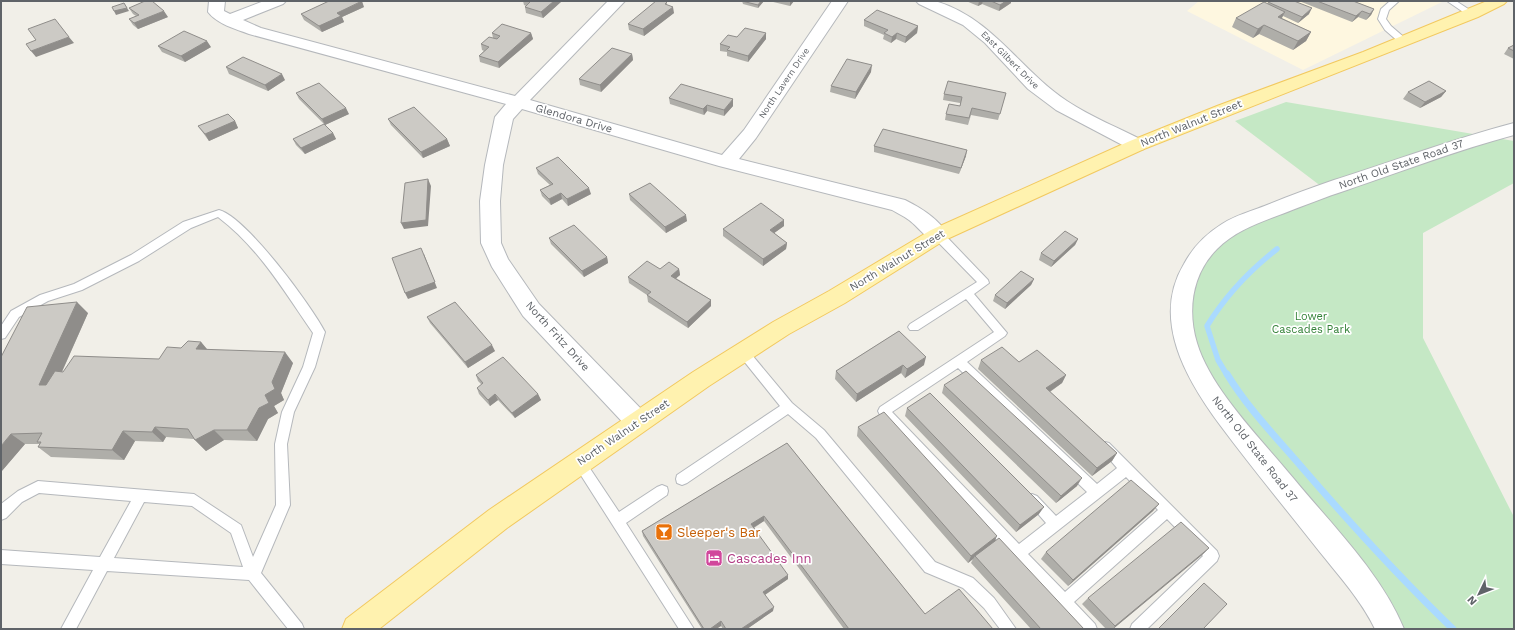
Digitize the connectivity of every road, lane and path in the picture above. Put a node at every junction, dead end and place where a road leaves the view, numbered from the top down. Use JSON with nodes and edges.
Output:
{"nodes":[{"id":1,"x":217,"y":1,"type":"edge"},
{"id":2,"x":278,"y":1,"type":"edge"},
{"id":3,"x":617,"y":1,"type":"edge"},
{"id":4,"x":840,"y":1,"type":"edge"},
{"id":5,"x":924,"y":1,"type":"edge"},
{"id":6,"x":1395,"y":1,"type":"edge"},
{"id":7,"x":1451,"y":1,"type":"edge"},
{"id":8,"x":1499,"y":1,"type":"edge"},
{"id":9,"x":1472,"y":14,"type":"junction"},
{"id":10,"x":228,"y":20,"type":"junction"},
{"id":11,"x":1404,"y":41,"type":"junction"},
{"id":12,"x":518,"y":102,"type":"junction"},
{"id":13,"x":1514,"y":129,"type":"edge"},
{"id":14,"x":1136,"y":145,"type":"junction"},
{"id":15,"x":726,"y":162,"type":"junction"},
{"id":16,"x":938,"y":235,"type":"junction"},
{"id":17,"x":967,"y":293,"type":"junction"},
{"id":18,"x":914,"y":328,"type":"dead end"},
{"id":19,"x":1,"y":335,"type":"edge"},
{"id":20,"x":743,"y":352,"type":"junction"},
{"id":21,"x":959,"y":361,"type":"junction"},
{"id":22,"x":922,"y":386,"type":"junction"},
{"id":23,"x":933,"y":397,"type":"edge"},
{"id":24,"x":788,"y":407,"type":"junction"},
{"id":25,"x":638,"y":422,"type":"junction"},
{"id":26,"x":1095,"y":437,"type":"edge"},
{"id":27,"x":579,"y":462,"type":"junction"},
{"id":28,"x":1126,"y":469,"type":"junction"},
{"id":29,"x":682,"y":479,"type":"dead end"},
{"id":30,"x":662,"y":491,"type":"dead end"},
{"id":31,"x":1024,"y":491,"type":"edge"},
{"id":32,"x":1096,"y":492,"type":"junction"},
{"id":33,"x":141,"y":495,"type":"junction"},
{"id":34,"x":1167,"y":511,"type":"junction"},
{"id":35,"x":1,"y":514,"type":"edge"},
{"id":36,"x":617,"y":521,"type":"junction"},
{"id":37,"x":1056,"y":524,"type":"junction"},
{"id":38,"x":1018,"y":553,"type":"junction"},
{"id":39,"x":1,"y":557,"type":"edge"},
{"id":40,"x":103,"y":564,"type":"junction"},
{"id":41,"x":253,"y":574,"type":"junction"},
{"id":42,"x":1064,"y":602,"type":"junction"},
{"id":43,"x":68,"y":629,"type":"edge"},
{"id":44,"x":297,"y":629,"type":"edge"},
{"id":45,"x":356,"y":629,"type":"edge"},
{"id":46,"x":687,"y":629,"type":"edge"},
{"id":47,"x":1009,"y":629,"type":"edge"},
{"id":48,"x":1090,"y":629,"type":"edge"},
{"id":49,"x":1137,"y":629,"type":"edge"},
{"id":50,"x":1390,"y":629,"type":"edge"}],
"edges":[{"from":1,"to":10,"type":"street"},
{"from":2,"to":10,"type":"street"},
{"from":3,"to":12,"type":"street","name":"North Fritz Drive"},
{"from":4,"to":15,"type":"street","name":"North Lavern Drive"},
{"from":5,"to":14,"type":"street","name":"East Gilbert Drive"},
{"from":6,"to":11,"type":"lane"},
{"from":7,"to":9,"type":"lane"},
{"from":8,"to":9,"type":"main road","name":"North Walnut Street"},
{"from":9,"to":11,"type":"main road","name":"North Walnut Street"},
{"from":10,"to":12,"type":"street","name":"Glendora Drive"},
{"from":11,"to":14,"type":"main road","name":"North Walnut Street"},
{"from":12,"to":15,"type":"street","name":"Glendora Drive"},
{"from":12,"to":25,"type":"street","name":"North Fritz Drive"},
{"from":13,"to":50,"type":"street","name":"North Old State Road 37"},
{"from":14,"to":16,"type":"main road","name":"North Walnut Street"},
{"from":15,"to":16,"type":"street","name":"Glendora Drive"},
{"from":16,"to":17,"type":"lane"},
{"from":16,"to":20,"type":"main road","name":"North Walnut Street"},
{"from":17,"to":18,"type":"lane"},
{"from":17,"to":21,"type":"lane"},
{"from":19,"to":41,"type":"lane"},
{"from":20,"to":24,"type":"lane"},
{"from":20,"to":25,"type":"main road","name":"North Walnut Street"},
{"from":21,"to":22,"type":"lane"},
{"from":21,"to":32,"type":"lane"},
{"from":22,"to":23,"type":"lane"},
{"from":22,"to":38,"type":"lane"},
{"from":24,"to":29,"type":"lane"},
{"from":24,"to":47,"type":"lane"},
{"from":25,"to":27,"type":"main road","name":"North Walnut Street"},
{"from":26,"to":28,"type":"lane"},
{"from":27,"to":36,"type":"lane"},
{"from":27,"to":45,"type":"main road","name":"North Walnut Street"},
{"from":28,"to":32,"type":"lane"},
{"from":28,"to":34,"type":"lane"},
{"from":30,"to":36,"type":"lane"},
{"from":31,"to":37,"type":"lane"},
{"from":32,"to":37,"type":"lane"},
{"from":33,"to":35,"type":"lane"},
{"from":33,"to":40,"type":"lane"},
{"from":33,"to":41,"type":"lane"},
{"from":34,"to":42,"type":"lane"},
{"from":34,"to":49,"type":"lane"},
{"from":36,"to":46,"type":"lane"},
{"from":37,"to":38,"type":"lane"},
{"from":38,"to":42,"type":"lane"},
{"from":39,"to":40,"type":"lane"},
{"from":40,"to":41,"type":"lane"},
{"from":40,"to":43,"type":"lane"},
{"from":41,"to":44,"type":"lane"},
{"from":42,"to":48,"type":"lane"}]}
